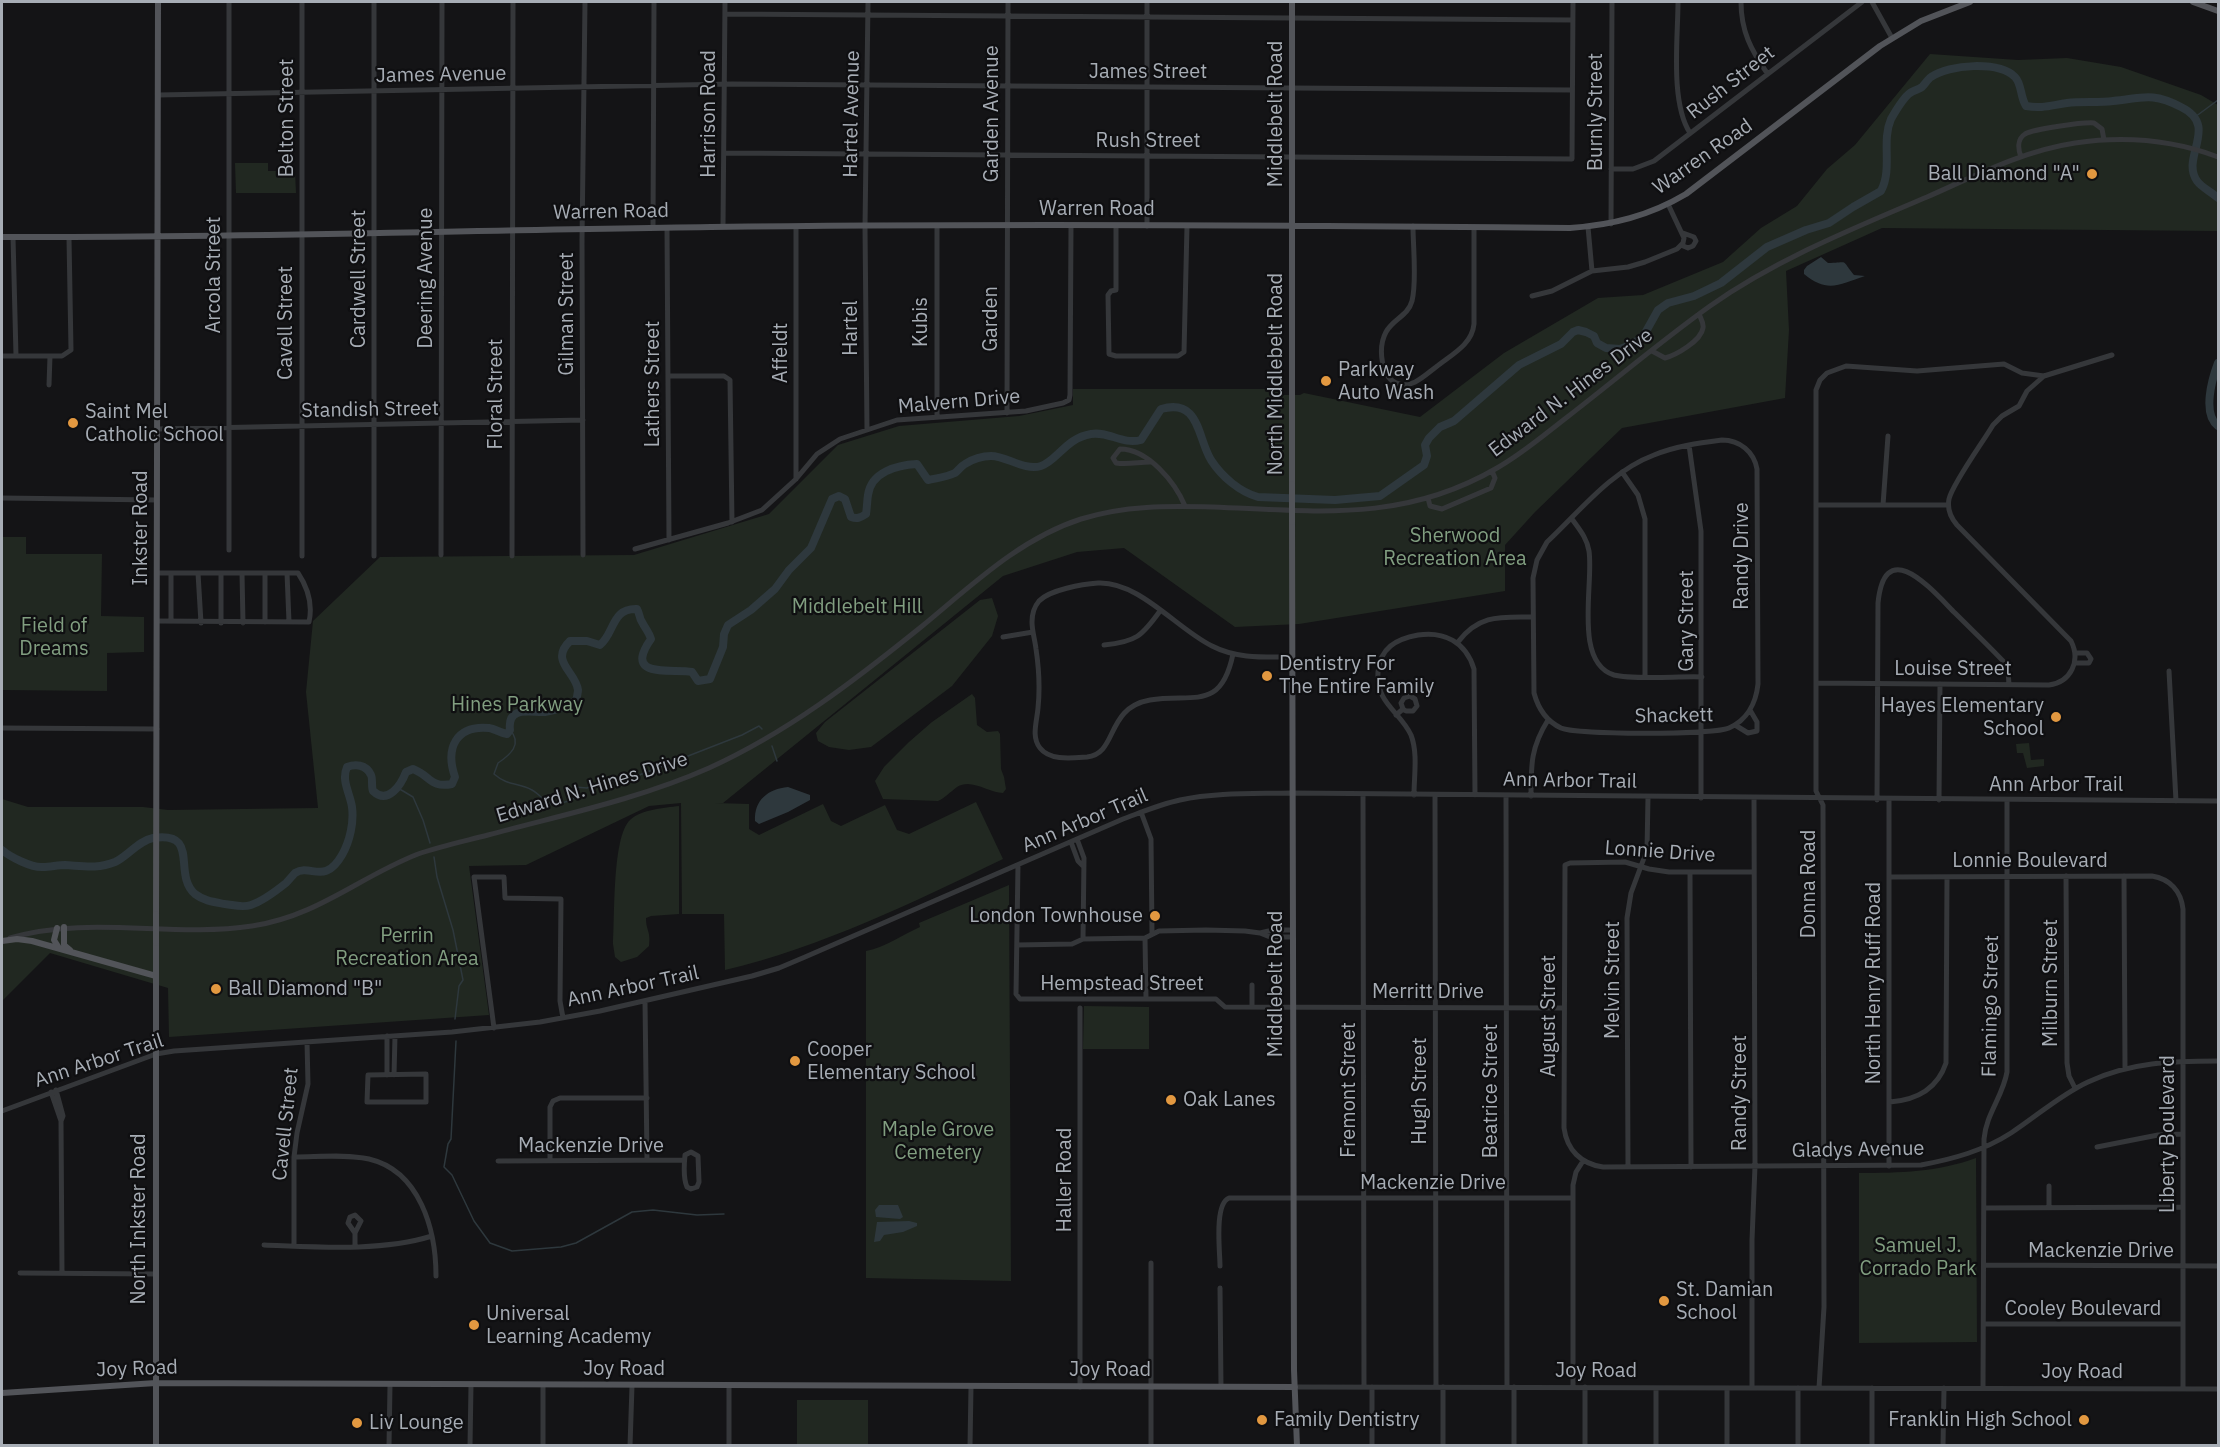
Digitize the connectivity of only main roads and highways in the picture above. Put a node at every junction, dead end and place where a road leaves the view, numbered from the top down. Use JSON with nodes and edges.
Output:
{"nodes":[{"id":1,"x":158,"y":2,"type":"edge"},
{"id":2,"x":1292,"y":2,"type":"edge"},
{"id":3,"x":1970,"y":2,"type":"edge"},
{"id":4,"x":2193,"y":2,"type":"edge"},
{"id":5,"x":2218,"y":11,"type":"edge"},
{"id":6,"x":1292,"y":226,"type":"junction"},
{"id":7,"x":2,"y":237,"type":"edge"},
{"id":8,"x":158,"y":237,"type":"junction"},
{"id":9,"x":1292,"y":522,"type":"joint"},
{"id":10,"x":2,"y":941,"type":"edge"},
{"id":11,"x":59,"y":949,"type":"junction"},
{"id":12,"x":75,"y":953,"type":"junction"},
{"id":13,"x":156,"y":976,"type":"junction"},
{"id":14,"x":156,"y":1054,"type":"joint"},
{"id":15,"x":156,"y":1383,"type":"junction"},
{"id":16,"x":1295,"y":1387,"type":"junction"},
{"id":17,"x":2,"y":1393,"type":"edge"},
{"id":18,"x":156,"y":1446,"type":"edge"},
{"id":19,"x":1297,"y":1446,"type":"edge"}],
"edges":[{"from":1,"to":8,"type":"main road","name":"Inkster Road"},
{"from":2,"to":6,"type":"main road","name":"Middlebelt Road"},
{"from":3,"to":6,"type":"main road","name":"Warren Road"},
{"from":4,"to":5,"type":"main road"},
{"from":6,"to":8,"type":"main road","name":"Warren Road"},
{"from":6,"to":9,"type":"main road","name":"North Middlebelt Road","bridge":true},
{"from":7,"to":8,"type":"main road","name":"Warren Road"},
{"from":8,"to":13,"type":"main road","name":"Inkster Road","bridge":true},
{"from":9,"to":16,"type":"main road","name":"Middlebelt Road"},
{"from":10,"to":11,"type":"main road"},
{"from":11,"to":12,"type":"main road"},
{"from":11,"to":12,"type":"main road"},
{"from":12,"to":13,"type":"main road"},
{"from":13,"to":14,"type":"main road","name":"Inkster Road"},
{"from":14,"to":15,"type":"main road","name":"North Inkster Road"},
{"from":15,"to":16,"type":"main road","name":"Joy Road"},
{"from":15,"to":17,"type":"main road","name":"Joy Road"},
{"from":15,"to":18,"type":"main road"},
{"from":16,"to":19,"type":"main road","name":"Middlebelt Road"}]}
